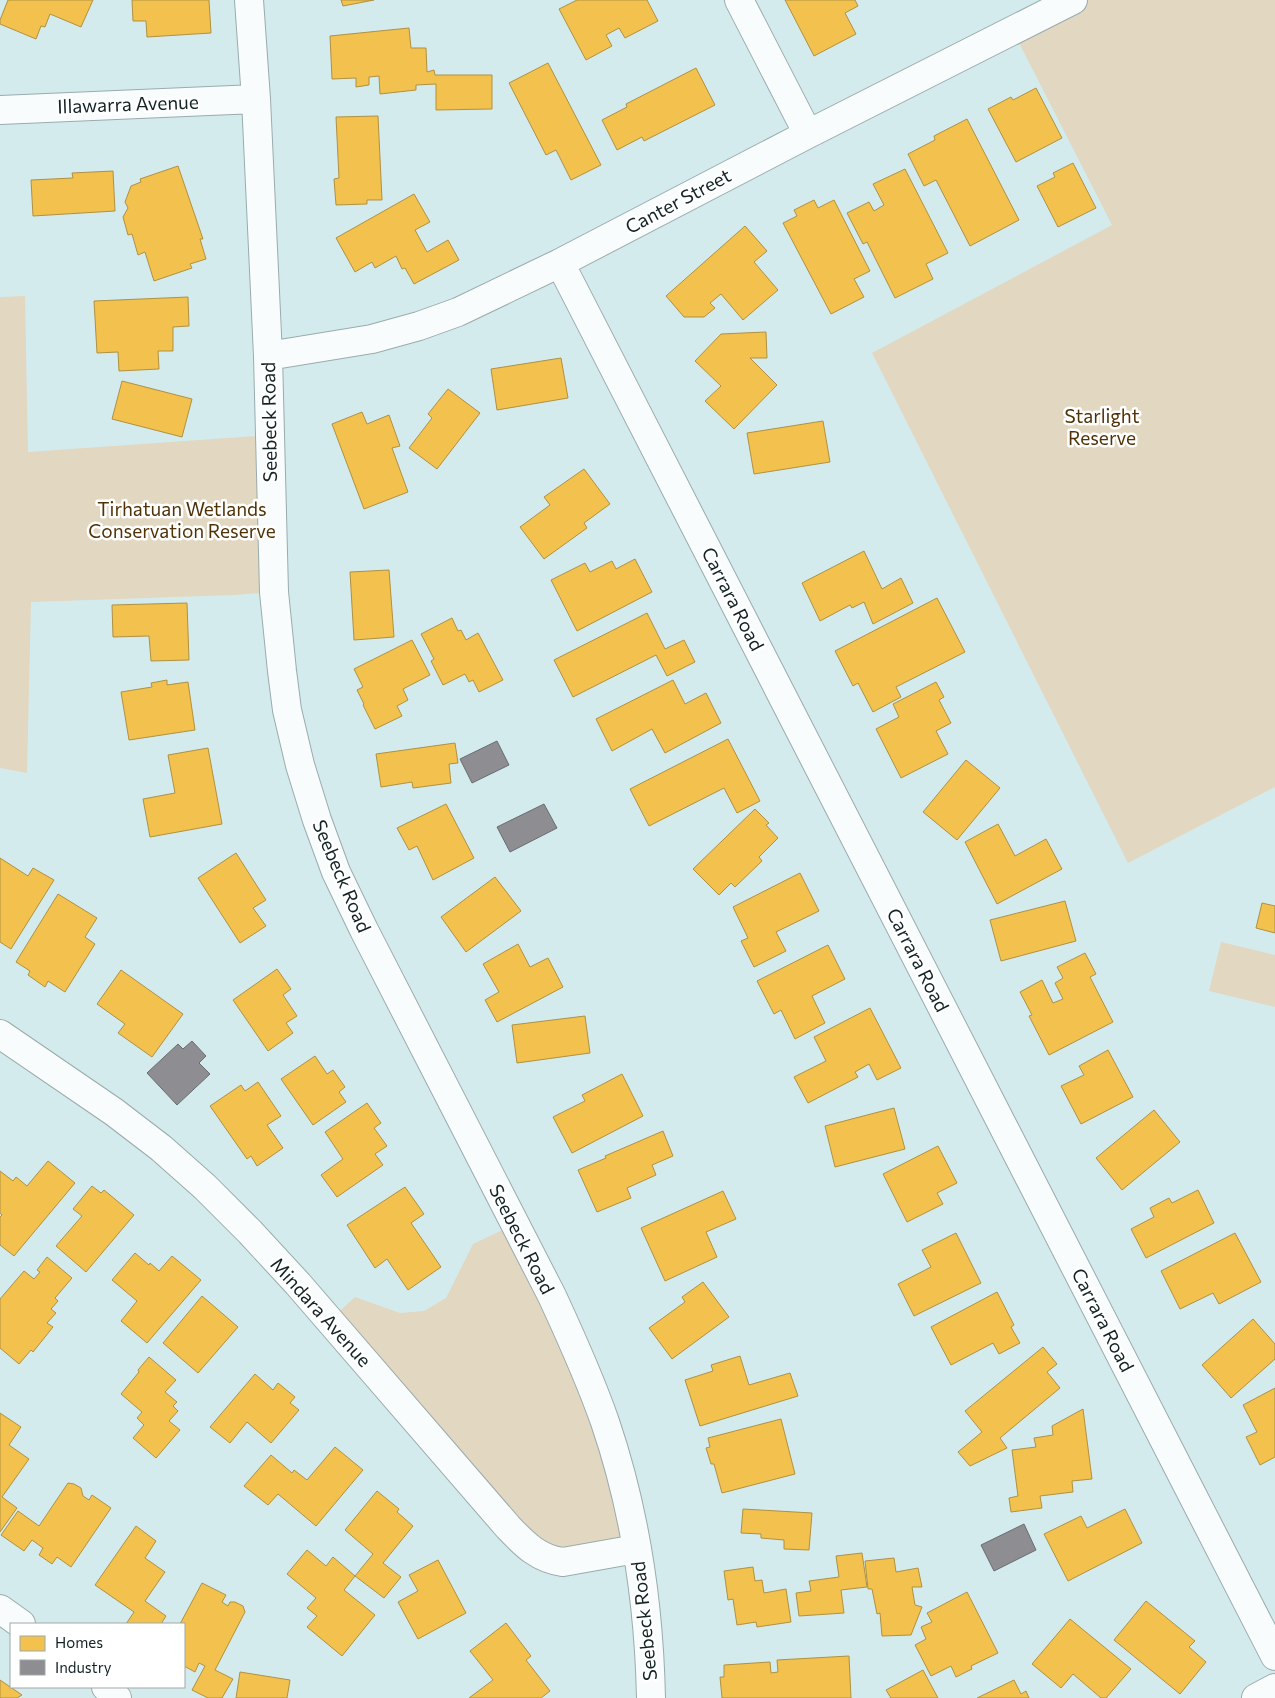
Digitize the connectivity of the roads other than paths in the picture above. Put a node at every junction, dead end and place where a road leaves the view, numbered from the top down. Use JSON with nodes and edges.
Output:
{"nodes":[{"id":1,"x":249,"y":0,"type":"edge"},
{"id":2,"x":739,"y":0,"type":"edge"},
{"id":3,"x":1073,"y":0,"type":"edge"},
{"id":4,"x":256,"y":99,"type":"junction"},
{"id":5,"x":0,"y":110,"type":"edge"},
{"id":6,"x":808,"y":134,"type":"junction"},
{"id":7,"x":560,"y":263,"type":"junction"},
{"id":8,"x":268,"y":356,"type":"junction"},
{"id":9,"x":0,"y":1034,"type":"edge"},
{"id":10,"x":636,"y":1550,"type":"junction"},
{"id":11,"x":0,"y":1609,"type":"edge"},
{"id":12,"x":20,"y":1623,"type":"edge"},
{"id":13,"x":1275,"y":1656,"type":"edge"},
{"id":14,"x":107,"y":1688,"type":"edge"},
{"id":15,"x":1275,"y":1688,"type":"edge"},
{"id":16,"x":118,"y":1698,"type":"edge"},
{"id":17,"x":651,"y":1698,"type":"edge"},
{"id":18,"x":1256,"y":1698,"type":"edge"}],
"edges":[{"from":1,"to":4,"type":"street","name":"Seebeck Road"},
{"from":2,"to":6,"type":"street"},
{"from":3,"to":6,"type":"street","name":"Canter Street"},
{"from":4,"to":5,"type":"street","name":"Illawarra Avenue"},
{"from":4,"to":8,"type":"street","name":"Seebeck Road"},
{"from":6,"to":7,"type":"street","name":"Canter Street"},
{"from":7,"to":8,"type":"street","name":"Canter Street"},
{"from":7,"to":13,"type":"street","name":"Carrara Road"},
{"from":8,"to":10,"type":"street","name":"Seebeck Road"},
{"from":9,"to":10,"type":"street","name":"Mindara Avenue"},
{"from":10,"to":17,"type":"street","name":"Seebeck Road"},
{"from":11,"to":12,"type":"street"},
{"from":14,"to":16,"type":"street"},
{"from":15,"to":18,"type":"street"}]}
